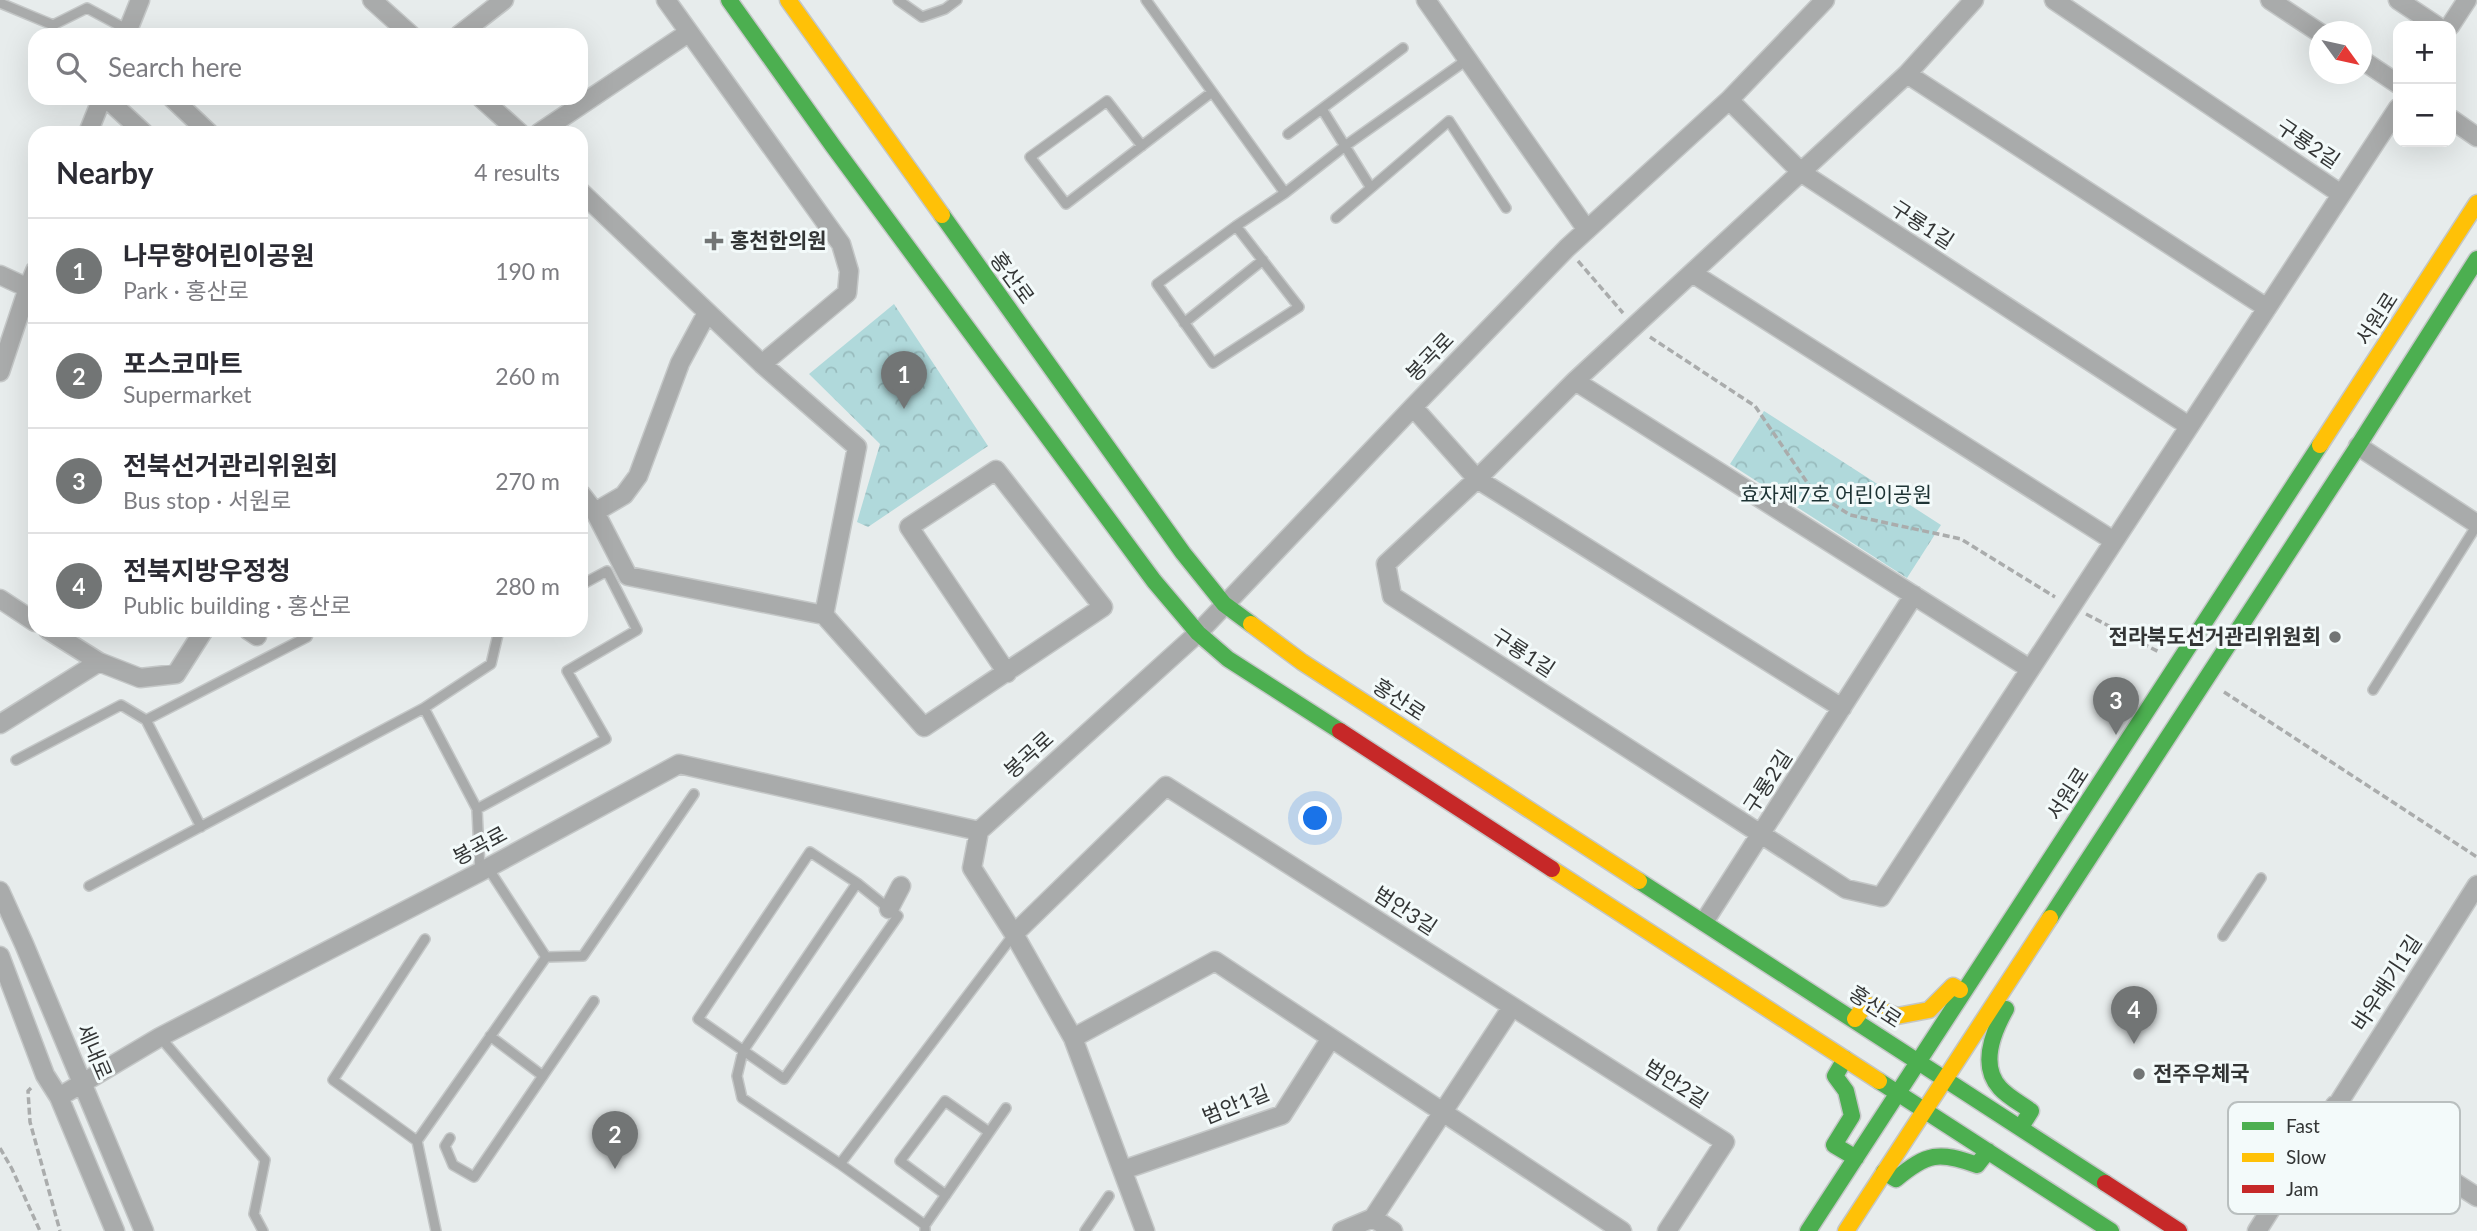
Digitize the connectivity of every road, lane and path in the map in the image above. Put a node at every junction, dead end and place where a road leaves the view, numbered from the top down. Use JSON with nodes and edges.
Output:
{"nodes":[{"id":1,"x":140,"y":0,"type":"edge"},
{"id":2,"x":372,"y":0,"type":"edge"},
{"id":3,"x":504,"y":0,"type":"edge"},
{"id":4,"x":666,"y":0,"type":"edge"},
{"id":5,"x":729,"y":0,"type":"edge"},
{"id":6,"x":788,"y":0,"type":"edge"},
{"id":7,"x":898,"y":0,"type":"edge"},
{"id":8,"x":939,"y":0,"type":"edge"},
{"id":9,"x":957,"y":0,"type":"edge"},
{"id":10,"x":1146,"y":0,"type":"edge"},
{"id":11,"x":1426,"y":0,"type":"edge"},
{"id":12,"x":1825,"y":0,"type":"edge"},
{"id":13,"x":1974,"y":0,"type":"edge"},
{"id":14,"x":2053,"y":0,"type":"edge"},
{"id":15,"x":2270,"y":0,"type":"edge"},
{"id":16,"x":2398,"y":0,"type":"edge"},
{"id":17,"x":2467,"y":0,"type":"edge"},
{"id":18,"x":0,"y":3,"type":"edge"},
{"id":19,"x":945,"y":9,"type":"junction"},
{"id":20,"x":2430,"y":21,"type":"edge"},
{"id":21,"x":2453,"y":21,"type":"edge"},
{"id":22,"x":2309,"y":26,"type":"edge"},
{"id":23,"x":120,"y":28,"type":"edge"},
{"id":24,"x":129,"y":28,"type":"edge"},
{"id":25,"x":403,"y":28,"type":"edge"},
{"id":26,"x":468,"y":28,"type":"edge"},
{"id":27,"x":688,"y":33,"type":"junction"},
{"id":28,"x":1403,"y":48,"type":"dead end"},
{"id":29,"x":1468,"y":59,"type":"junction"},
{"id":30,"x":2372,"y":67,"type":"edge"},
{"id":31,"x":1907,"y":74,"type":"junction"},
{"id":32,"x":2393,"y":81,"type":"edge"},
{"id":33,"x":1212,"y":92,"type":"junction"},
{"id":34,"x":588,"y":100,"type":"edge"},
{"id":35,"x":1729,"y":100,"type":"junction"},
{"id":36,"x":101,"y":105,"type":"edge"},
{"id":37,"x":112,"y":105,"type":"edge"},
{"id":38,"x":179,"y":105,"type":"edge"},
{"id":39,"x":489,"y":105,"type":"edge"},
{"id":40,"x":581,"y":105,"type":"edge"},
{"id":41,"x":1322,"y":109,"type":"junction"},
{"id":42,"x":2393,"y":115,"type":"edge"},
{"id":43,"x":2456,"y":122,"type":"edge"},
{"id":44,"x":92,"y":126,"type":"edge"},
{"id":45,"x":136,"y":126,"type":"edge"},
{"id":46,"x":202,"y":126,"type":"edge"},
{"id":47,"x":512,"y":126,"type":"edge"},
{"id":48,"x":549,"y":126,"type":"edge"},
{"id":49,"x":1288,"y":134,"type":"dead end"},
{"id":50,"x":2477,"y":137,"type":"edge"},
{"id":51,"x":1142,"y":146,"type":"junction"},
{"id":52,"x":1345,"y":146,"type":"junction"},
{"id":53,"x":1802,"y":173,"type":"junction"},
{"id":54,"x":1371,"y":188,"type":"junction"},
{"id":55,"x":1285,"y":193,"type":"junction"},
{"id":56,"x":2341,"y":194,"type":"junction"},
{"id":57,"x":588,"y":199,"type":"edge"},
{"id":58,"x":2477,"y":203,"type":"edge"},
{"id":59,"x":1506,"y":208,"type":"dead end"},
{"id":60,"x":1336,"y":218,"type":"dead end"},
{"id":61,"x":1236,"y":226,"type":"junction"},
{"id":62,"x":1587,"y":230,"type":"junction"},
{"id":63,"x":1567,"y":248,"type":"junction"},
{"id":64,"x":2477,"y":259,"type":"edge"},
{"id":65,"x":1263,"y":260,"type":"junction"},
{"id":66,"x":1692,"y":273,"type":"junction"},
{"id":67,"x":0,"y":275,"type":"edge"},
{"id":68,"x":28,"y":288,"type":"edge"},
{"id":69,"x":28,"y":300,"type":"edge"},
{"id":70,"x":2267,"y":308,"type":"junction"},
{"id":71,"x":707,"y":313,"type":"junction"},
{"id":72,"x":1184,"y":323,"type":"junction"},
{"id":73,"x":1634,"y":326,"type":"junction"},
{"id":74,"x":762,"y":363,"type":"junction"},
{"id":75,"x":0,"y":372,"type":"edge"},
{"id":76,"x":1576,"y":380,"type":"junction"},
{"id":77,"x":1413,"y":407,"type":"junction"},
{"id":78,"x":2189,"y":426,"type":"junction"},
{"id":79,"x":2358,"y":446,"type":"junction"},
{"id":80,"x":1477,"y":479,"type":"junction"},
{"id":81,"x":588,"y":503,"type":"edge"},
{"id":82,"x":595,"y":512,"type":"junction"},
{"id":83,"x":2477,"y":524,"type":"edge"},
{"id":84,"x":2113,"y":541,"type":"junction"},
{"id":85,"x":588,"y":581,"type":"edge"},
{"id":86,"x":1914,"y":595,"type":"junction"},
{"id":87,"x":0,"y":599,"type":"edge"},
{"id":88,"x":1224,"y":604,"type":"junction"},
{"id":89,"x":2071,"y":607,"type":"junction"},
{"id":90,"x":824,"y":615,"type":"junction"},
{"id":91,"x":28,"y":617,"type":"edge"},
{"id":92,"x":1198,"y":633,"type":"junction"},
{"id":93,"x":59,"y":637,"type":"edge"},
{"id":94,"x":200,"y":637,"type":"edge"},
{"id":95,"x":307,"y":637,"type":"edge"},
{"id":96,"x":497,"y":637,"type":"edge"},
{"id":97,"x":2159,"y":652,"type":"dead end"},
{"id":98,"x":99,"y":662,"type":"junction"},
{"id":99,"x":2030,"y":669,"type":"junction"},
{"id":100,"x":1007,"y":673,"type":"junction"},
{"id":101,"x":2373,"y":690,"type":"dead end"},
{"id":102,"x":2224,"y":692,"type":"dead end"},
{"id":103,"x":424,"y":708,"type":"junction"},
{"id":104,"x":1842,"y":708,"type":"junction"},
{"id":105,"x":146,"y":720,"type":"junction"},
{"id":106,"x":0,"y":724,"type":"edge"},
{"id":107,"x":16,"y":761,"type":"dead end"},
{"id":108,"x":694,"y":794,"type":"dead end"},
{"id":109,"x":477,"y":809,"type":"junction"},
{"id":110,"x":201,"y":827,"type":"junction"},
{"id":111,"x":979,"y":831,"type":"junction"},
{"id":112,"x":1761,"y":834,"type":"junction"},
{"id":113,"x":2477,"y":857,"type":"edge"},
{"id":114,"x":484,"y":870,"type":"junction"},
{"id":115,"x":2260,"y":878,"type":"dead end"},
{"id":116,"x":857,"y":883,"type":"junction"},
{"id":117,"x":2477,"y":885,"type":"edge"},
{"id":118,"x":89,"y":886,"type":"dead end"},
{"id":119,"x":901,"y":886,"type":"dead end"},
{"id":120,"x":0,"y":891,"type":"edge"},
{"id":121,"x":889,"y":909,"type":"junction"},
{"id":122,"x":1704,"y":922,"type":"junction"},
{"id":123,"x":1014,"y":934,"type":"junction"},
{"id":124,"x":2223,"y":936,"type":"dead end"},
{"id":125,"x":425,"y":939,"type":"dead end"},
{"id":126,"x":0,"y":956,"type":"edge"},
{"id":127,"x":546,"y":957,"type":"junction"},
{"id":128,"x":2003,"y":989,"type":"junction"},
{"id":129,"x":1963,"y":993,"type":"junction"},
{"id":130,"x":594,"y":1001,"type":"dead end"},
{"id":131,"x":1512,"y":1007,"type":"junction"},
{"id":132,"x":1855,"y":1019,"type":"junction"},
{"id":133,"x":490,"y":1036,"type":"junction"},
{"id":134,"x":160,"y":1037,"type":"junction"},
{"id":135,"x":1073,"y":1038,"type":"junction"},
{"id":136,"x":1331,"y":1038,"type":"junction"},
{"id":137,"x":743,"y":1051,"type":"junction"},
{"id":138,"x":1846,"y":1059,"type":"junction"},
{"id":139,"x":1918,"y":1061,"type":"junction"},
{"id":140,"x":46,"y":1075,"type":"junction"},
{"id":141,"x":543,"y":1076,"type":"junction"},
{"id":142,"x":1944,"y":1078,"type":"junction"},
{"id":143,"x":82,"y":1083,"type":"junction"},
{"id":144,"x":1898,"y":1093,"type":"junction"},
{"id":145,"x":59,"y":1097,"type":"junction"},
{"id":146,"x":2338,"y":1102,"type":"edge"},
{"id":147,"x":1006,"y":1108,"type":"dead end"},
{"id":148,"x":1925,"y":1109,"type":"junction"},
{"id":149,"x":1443,"y":1112,"type":"junction"},
{"id":150,"x":2021,"y":1128,"type":"junction"},
{"id":151,"x":989,"y":1132,"type":"junction"},
{"id":152,"x":450,"y":1138,"type":"dead end"},
{"id":153,"x":417,"y":1141,"type":"junction"},
{"id":154,"x":0,"y":1148,"type":"edge"},
{"id":155,"x":1988,"y":1151,"type":"junction"},
{"id":156,"x":1856,"y":1158,"type":"junction"},
{"id":157,"x":840,"y":1164,"type":"junction"},
{"id":158,"x":1123,"y":1170,"type":"junction"},
{"id":159,"x":1884,"y":1172,"type":"junction"},
{"id":160,"x":2460,"y":1186,"type":"edge"},
{"id":161,"x":946,"y":1195,"type":"junction"},
{"id":162,"x":1109,"y":1196,"type":"dead end"},
{"id":163,"x":2477,"y":1197,"type":"edge"},
{"id":164,"x":2268,"y":1214,"type":"edge"},
{"id":165,"x":1373,"y":1218,"type":"junction"},
{"id":166,"x":925,"y":1228,"type":"edge"},
{"id":167,"x":40,"y":1231,"type":"edge"},
{"id":168,"x":60,"y":1231,"type":"edge"},
{"id":169,"x":115,"y":1231,"type":"edge"},
{"id":170,"x":144,"y":1231,"type":"edge"},
{"id":171,"x":263,"y":1231,"type":"edge"},
{"id":172,"x":436,"y":1231,"type":"edge"},
{"id":173,"x":1085,"y":1231,"type":"edge"},
{"id":174,"x":1145,"y":1231,"type":"edge"},
{"id":175,"x":1342,"y":1231,"type":"edge"},
{"id":176,"x":1394,"y":1231,"type":"edge"},
{"id":177,"x":1622,"y":1231,"type":"edge"},
{"id":178,"x":1667,"y":1231,"type":"edge"},
{"id":179,"x":1808,"y":1231,"type":"edge"},
{"id":180,"x":1846,"y":1231,"type":"edge"},
{"id":181,"x":2111,"y":1231,"type":"edge"},
{"id":182,"x":2179,"y":1231,"type":"edge"},
{"id":183,"x":2257,"y":1231,"type":"edge"}],
"edges":[{"from":1,"to":24,"type":"street"},
{"from":2,"to":25,"type":"street"},
{"from":3,"to":26,"type":"street"},
{"from":4,"to":27,"type":"street"},
{"from":5,"to":92,"type":"street"},
{"from":6,"to":88,"type":"street","name":"홍산로"},
{"from":7,"to":19,"type":"lane"},
{"from":8,"to":19,"type":"lane"},
{"from":9,"to":19,"type":"lane"},
{"from":10,"to":33,"type":"lane"},
{"from":11,"to":29,"type":"street"},
{"from":12,"to":35,"type":"street","name":"봉곡로"},
{"from":13,"to":31,"type":"street","name":"구룡1길"},
{"from":14,"to":56,"type":"street","name":"구룡2길"},
{"from":15,"to":22,"type":"street"},
{"from":16,"to":20,"type":"street"},
{"from":17,"to":21,"type":"street"},
{"from":18,"to":23,"type":"lane"},
{"from":27,"to":34,"type":"street"},
{"from":27,"to":74,"type":"street"},
{"from":28,"to":41,"type":"lane"},
{"from":29,"to":52,"type":"lane"},
{"from":29,"to":62,"type":"street"},
{"from":30,"to":32,"type":"street"},
{"from":31,"to":53,"type":"street","name":"구룡1길"},
{"from":31,"to":70,"type":"street"},
{"from":33,"to":51,"type":"lane"},
{"from":33,"to":55,"type":"lane"},
{"from":35,"to":53,"type":"street"},
{"from":35,"to":62,"type":"street","name":"봉곡로"},
{"from":36,"to":44,"type":"street"},
{"from":37,"to":45,"type":"street"},
{"from":38,"to":46,"type":"street"},
{"from":39,"to":47,"type":"street"},
{"from":40,"to":48,"type":"street"},
{"from":41,"to":49,"type":"lane"},
{"from":41,"to":52,"type":"lane"},
{"from":42,"to":56,"type":"street"},
{"from":43,"to":50,"type":"street"},
{"from":51,"to":51,"type":"lane"},
{"from":52,"to":54,"type":"lane"},
{"from":52,"to":55,"type":"lane"},
{"from":53,"to":66,"type":"street","name":"구룡1길"},
{"from":53,"to":78,"type":"street","name":"구룡1길"},
{"from":54,"to":59,"type":"lane"},
{"from":54,"to":60,"type":"lane"},
{"from":55,"to":61,"type":"lane"},
{"from":56,"to":70,"type":"street","name":"구룡2길"},
{"from":57,"to":71,"type":"street"},
{"from":58,"to":129,"type":"street","name":"서원로"},
{"from":61,"to":65,"type":"lane"},
{"from":61,"to":72,"type":"lane"},
{"from":62,"to":63,"type":"street","name":"봉곡로"},
{"from":63,"to":73,"type":"path"},
{"from":63,"to":77,"type":"street","name":"봉곡로"},
{"from":64,"to":79,"type":"street"},
{"from":65,"to":72,"type":"lane"},
{"from":65,"to":72,"type":"lane"},
{"from":66,"to":73,"type":"street","name":"구룡1길"},
{"from":66,"to":84,"type":"street"},
{"from":67,"to":68,"type":"street"},
{"from":69,"to":75,"type":"street"},
{"from":70,"to":78,"type":"street","name":"구룡2길"},
{"from":71,"to":74,"type":"street"},
{"from":71,"to":82,"type":"street"},
{"from":73,"to":76,"type":"street","name":"구룡1길"},
{"from":73,"to":89,"type":"path"},
{"from":74,"to":90,"type":"street"},
{"from":76,"to":80,"type":"street","name":"구룡1길"},
{"from":76,"to":86,"type":"street"},
{"from":77,"to":80,"type":"street"},
{"from":77,"to":88,"type":"street","name":"봉곡로"},
{"from":78,"to":84,"type":"street","name":"구룡2길"},
{"from":79,"to":83,"type":"street"},
{"from":79,"to":128,"type":"street"},
{"from":80,"to":104,"type":"street"},
{"from":80,"to":112,"type":"street","name":"구룡1길"},
{"from":81,"to":82,"type":"street"},
{"from":82,"to":90,"type":"street"},
{"from":83,"to":101,"type":"lane"},
{"from":84,"to":89,"type":"street","name":"구룡2길"},
{"from":85,"to":109,"type":"lane"},
{"from":86,"to":99,"type":"street"},
{"from":86,"to":104,"type":"street","name":"구룡2길"},
{"from":87,"to":91,"type":"street"},
{"from":88,"to":92,"type":"street","name":"봉곡로"},
{"from":88,"to":122,"type":"street","name":"홍산로"},
{"from":89,"to":97,"type":"path"},
{"from":89,"to":99,"type":"street","name":"구룡2길"},
{"from":90,"to":100,"type":"street"},
{"from":92,"to":111,"type":"street","name":"봉곡로"},
{"from":92,"to":138,"type":"street"},
{"from":93,"to":98,"type":"street"},
{"from":94,"to":98,"type":"street"},
{"from":95,"to":105,"type":"lane"},
{"from":96,"to":103,"type":"lane"},
{"from":98,"to":106,"type":"street"},
{"from":99,"to":112,"type":"street","name":"구룡2길"},
{"from":100,"to":100,"type":"street"},
{"from":102,"to":113,"type":"path"},
{"from":103,"to":109,"type":"lane"},
{"from":103,"to":110,"type":"lane"},
{"from":104,"to":112,"type":"street","name":"구룡2길"},
{"from":105,"to":107,"type":"lane"},
{"from":105,"to":110,"type":"lane"},
{"from":108,"to":127,"type":"lane"},
{"from":109,"to":114,"type":"lane"},
{"from":110,"to":118,"type":"lane"},
{"from":111,"to":114,"type":"street","name":"봉곡로"},
{"from":111,"to":123,"type":"street"},
{"from":112,"to":122,"type":"street"},
{"from":114,"to":127,"type":"lane"},
{"from":114,"to":134,"type":"street","name":"봉곡로"},
{"from":115,"to":124,"type":"lane"},
{"from":116,"to":121,"type":"lane"},
{"from":116,"to":137,"type":"lane"},
{"from":116,"to":137,"type":"lane"},
{"from":117,"to":146,"type":"street","name":"바우배기1길"},
{"from":119,"to":121,"type":"street"},
{"from":120,"to":143,"type":"street","name":"세내로"},
{"from":121,"to":137,"type":"lane"},
{"from":122,"to":132,"type":"street","name":"홍산로"},
{"from":123,"to":131,"type":"street","name":"범안3길"},
{"from":123,"to":135,"type":"street"},
{"from":123,"to":157,"type":"lane"},
{"from":125,"to":153,"type":"lane"},
{"from":126,"to":140,"type":"street"},
{"from":127,"to":133,"type":"lane"},
{"from":128,"to":142,"type":"street"},
{"from":128,"to":150,"type":"street"},
{"from":129,"to":132,"type":"street"},
{"from":129,"to":139,"type":"street","name":"서원로"},
{"from":130,"to":141,"type":"lane"},
{"from":131,"to":149,"type":"street"},
{"from":131,"to":178,"type":"street","name":"범안2길"},
{"from":132,"to":139,"type":"street","name":"홍산로"},
{"from":133,"to":141,"type":"lane"},
{"from":133,"to":153,"type":"lane"},
{"from":134,"to":143,"type":"street","name":"봉곡로"},
{"from":134,"to":171,"type":"lane"},
{"from":135,"to":136,"type":"street"},
{"from":135,"to":158,"type":"street"},
{"from":136,"to":149,"type":"street"},
{"from":136,"to":158,"type":"street","name":"범안1길"},
{"from":137,"to":157,"type":"lane"},
{"from":138,"to":144,"type":"street"},
{"from":138,"to":156,"type":"street"},
{"from":139,"to":142,"type":"street","name":"홍산로"},
{"from":139,"to":144,"type":"street","name":"서원로"},
{"from":140,"to":145,"type":"street"},
{"from":140,"to":168,"type":"path"},
{"from":141,"to":152,"type":"lane"},
{"from":142,"to":148,"type":"street"},
{"from":142,"to":150,"type":"street","name":"홍산로"},
{"from":143,"to":145,"type":"street","name":"봉곡로"},
{"from":143,"to":170,"type":"street","name":"세내로"},
{"from":144,"to":148,"type":"street"},
{"from":144,"to":156,"type":"street","name":"서원로"},
{"from":145,"to":169,"type":"street"},
{"from":147,"to":151,"type":"lane"},
{"from":148,"to":155,"type":"street"},
{"from":148,"to":159,"type":"street"},
{"from":149,"to":165,"type":"street"},
{"from":149,"to":177,"type":"street"},
{"from":150,"to":182,"type":"street","name":"홍산로"},
{"from":151,"to":161,"type":"lane"},
{"from":151,"to":161,"type":"lane"},
{"from":153,"to":172,"type":"lane"},
{"from":154,"to":167,"type":"path"},
{"from":155,"to":159,"type":"street"},
{"from":155,"to":181,"type":"street"},
{"from":156,"to":179,"type":"street","name":"서원로"},
{"from":157,"to":166,"type":"lane"},
{"from":158,"to":174,"type":"street"},
{"from":159,"to":180,"type":"street"},
{"from":160,"to":163,"type":"street"},
{"from":161,"to":166,"type":"lane"},
{"from":162,"to":173,"type":"lane"},
{"from":164,"to":183,"type":"street","name":"바우배기1길"},
{"from":165,"to":175,"type":"street"},
{"from":165,"to":176,"type":"street"}]}
